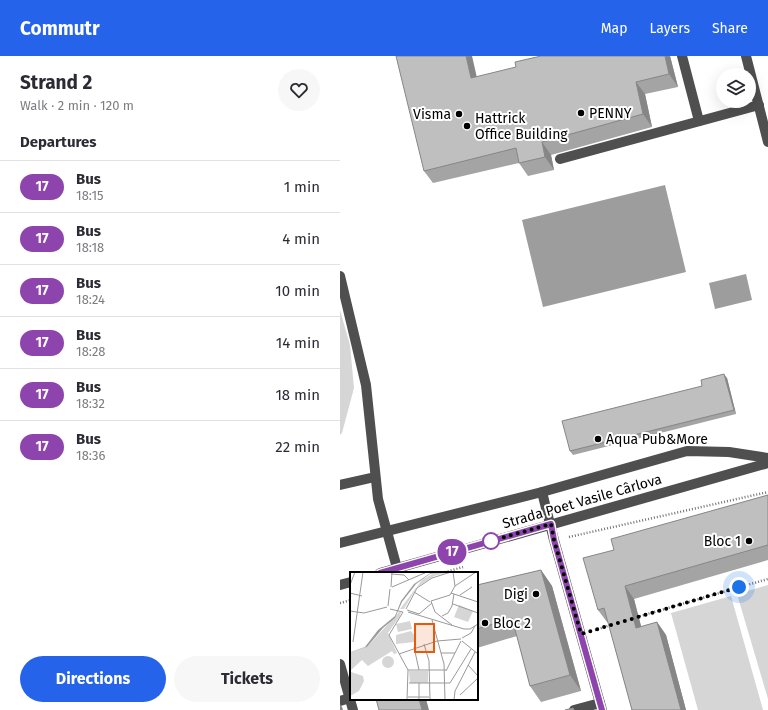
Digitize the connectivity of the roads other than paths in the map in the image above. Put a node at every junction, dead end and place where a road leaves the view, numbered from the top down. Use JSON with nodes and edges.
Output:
{"nodes":[{"id":1,"x":682,"y":56,"type":"edge"},
{"id":2,"x":746,"y":56,"type":"edge"},
{"id":3,"x":759,"y":105,"type":"junction"},
{"id":4,"x":699,"y":121,"type":"junction"},
{"id":5,"x":768,"y":142,"type":"edge"},
{"id":6,"x":560,"y":159,"type":"dead end"},
{"id":7,"x":340,"y":276,"type":"edge"},
{"id":8,"x":768,"y":458,"type":"edge"},
{"id":9,"x":768,"y":463,"type":"edge"},
{"id":10,"x":375,"y":477,"type":"junction"},
{"id":11,"x":340,"y":485,"type":"edge"},
{"id":12,"x":542,"y":492,"type":"junction"},
{"id":13,"x":551,"y":524,"type":"junction"},
{"id":14,"x":387,"y":531,"type":"junction"},
{"id":15,"x":340,"y":543,"type":"edge"},
{"id":16,"x":397,"y":568,"type":"junction"},
{"id":17,"x":383,"y":572,"type":"edge"},
{"id":18,"x":350,"y":582,"type":"edge"},
{"id":19,"x":340,"y":585,"type":"edge"},
{"id":20,"x":340,"y":664,"type":"edge"},
{"id":21,"x":345,"y":699,"type":"edge"},
{"id":22,"x":601,"y":706,"type":"edge"},
{"id":23,"x":353,"y":710,"type":"edge"},
{"id":24,"x":574,"y":710,"type":"edge"}],
"edges":[{"from":1,"to":4,"type":"street"},
{"from":2,"to":3,"type":"street"},
{"from":3,"to":4,"type":"street"},
{"from":3,"to":5,"type":"street"},
{"from":4,"to":6,"type":"street"},
{"from":7,"to":10,"type":"street"},
{"from":8,"to":12,"type":"street"},
{"from":9,"to":13,"type":"street","name":"Strada Poet Vasile Cârlova"},
{"from":10,"to":11,"type":"street"},
{"from":10,"to":14,"type":"street"},
{"from":12,"to":13,"type":"street"},
{"from":12,"to":14,"type":"street"},
{"from":13,"to":16,"type":"street","name":"Strada Poet Vasile Cârlova"},
{"from":13,"to":22,"type":"street"},
{"from":14,"to":15,"type":"street"},
{"from":14,"to":16,"type":"street"},
{"from":16,"to":17,"type":"street","name":"Strada Poet Vasile Cârlova"},
{"from":18,"to":19,"type":"street"},
{"from":20,"to":21,"type":"street"},
{"from":21,"to":23,"type":"street"},
{"from":22,"to":24,"type":"street"}]}
